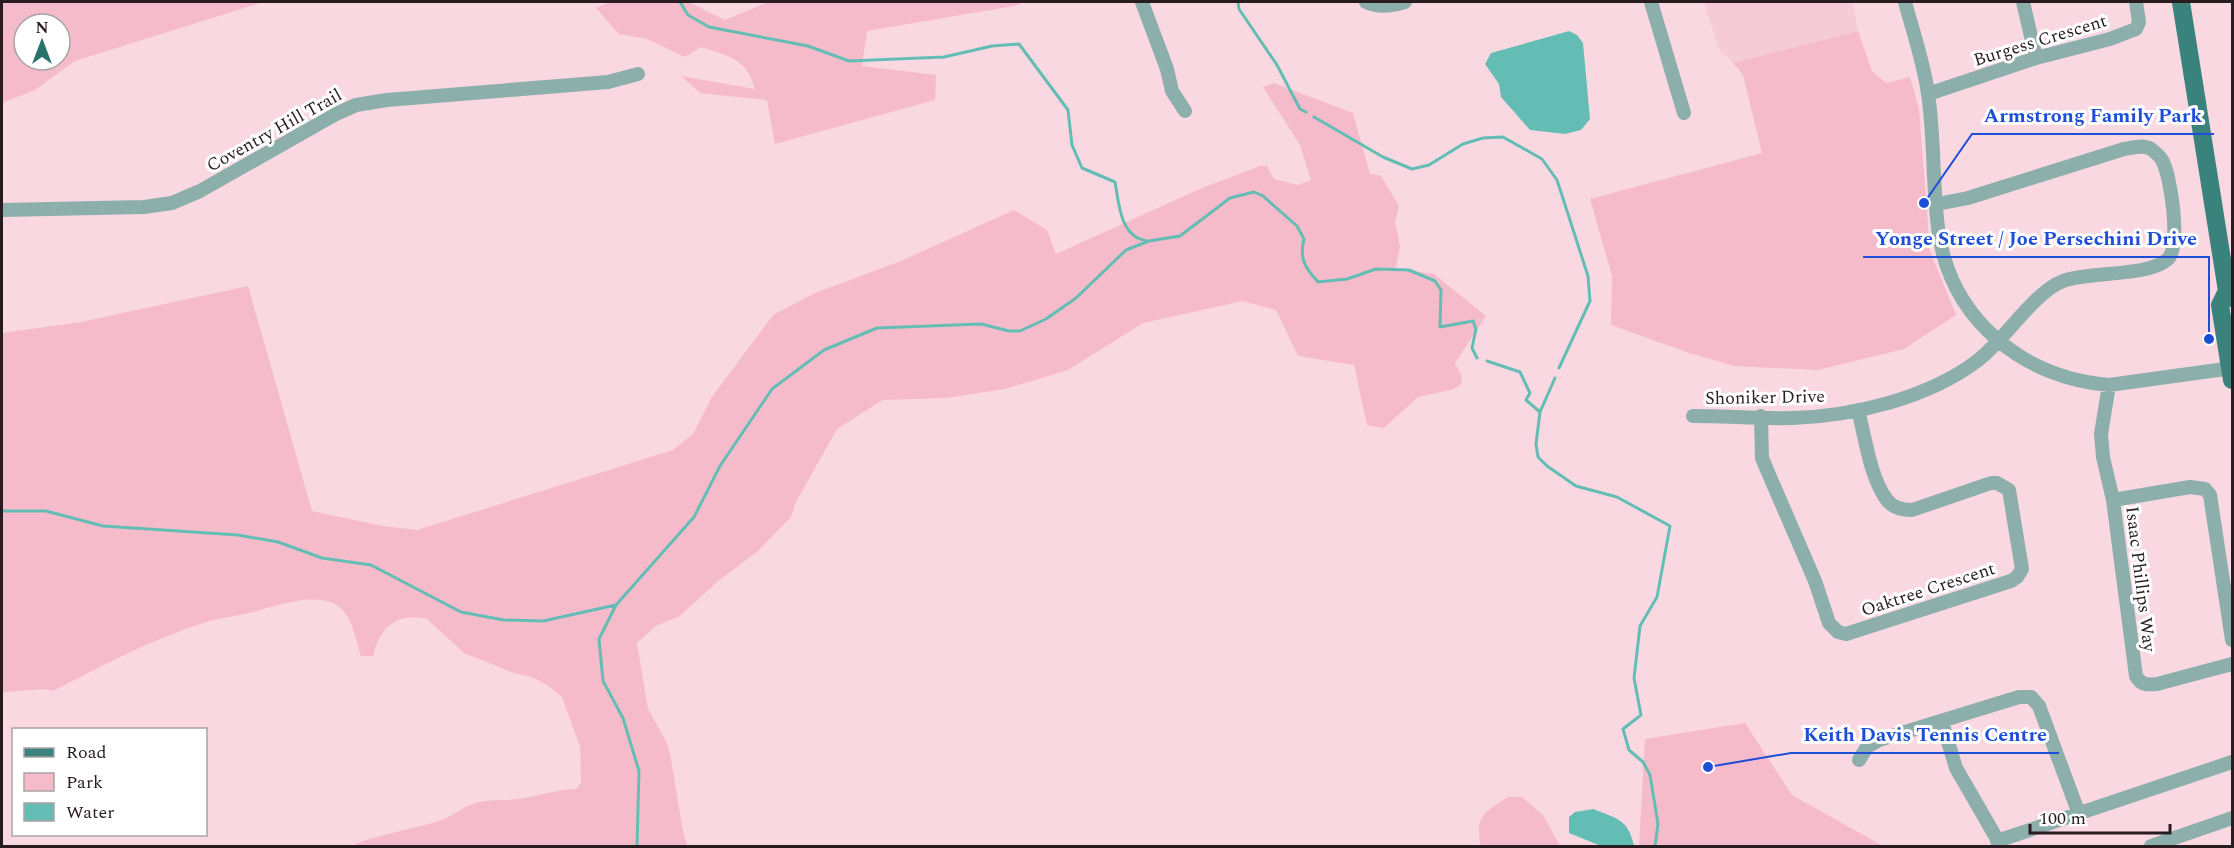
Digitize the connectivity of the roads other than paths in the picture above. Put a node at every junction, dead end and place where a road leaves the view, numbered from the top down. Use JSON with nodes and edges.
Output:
{"nodes":[{"id":1,"x":1142,"y":2,"type":"edge"},
{"id":2,"x":1366,"y":2,"type":"edge"},
{"id":3,"x":1405,"y":2,"type":"edge"},
{"id":4,"x":1651,"y":2,"type":"edge"},
{"id":5,"x":1905,"y":2,"type":"edge"},
{"id":6,"x":2023,"y":2,"type":"edge"},
{"id":7,"x":2136,"y":2,"type":"edge"},
{"id":8,"x":2181,"y":2,"type":"edge"},
{"id":9,"x":2036,"y":58,"type":"junction"},
{"id":10,"x":638,"y":74,"type":"dead end"},
{"id":11,"x":1928,"y":94,"type":"junction"},
{"id":12,"x":1185,"y":111,"type":"dead end"},
{"id":13,"x":1684,"y":113,"type":"dead end"},
{"id":14,"x":1937,"y":204,"type":"junction"},
{"id":15,"x":2,"y":210,"type":"edge"},
{"id":16,"x":2230,"y":295,"type":"edge"},
{"id":17,"x":1999,"y":342,"type":"junction"},
{"id":18,"x":2232,"y":372,"type":"edge"},
{"id":19,"x":2109,"y":385,"type":"junction"},
{"id":20,"x":1858,"y":410,"type":"junction"},
{"id":21,"x":1761,"y":416,"type":"junction"},
{"id":22,"x":1693,"y":417,"type":"dead end"},
{"id":23,"x":2113,"y":500,"type":"junction"},
{"id":24,"x":2232,"y":640,"type":"edge"},
{"id":25,"x":2232,"y":664,"type":"edge"},
{"id":26,"x":1942,"y":722,"type":"junction"},
{"id":27,"x":1859,"y":760,"type":"dead end"},
{"id":28,"x":2232,"y":762,"type":"edge"},
{"id":29,"x":2079,"y":814,"type":"junction"},
{"id":30,"x":2232,"y":818,"type":"edge"},
{"id":31,"x":1999,"y":844,"type":"edge"},
{"id":32,"x":2151,"y":846,"type":"edge"}],
"edges":[{"from":1,"to":12,"type":"street"},
{"from":2,"to":3,"type":"street"},
{"from":4,"to":13,"type":"street"},
{"from":5,"to":11,"type":"street"},
{"from":6,"to":9,"type":"street"},
{"from":7,"to":9,"type":"street","name":"Burgess Crescent"},
{"from":8,"to":16,"type":"main road"},
{"from":9,"to":11,"type":"street","name":"Burgess Crescent"},
{"from":10,"to":15,"type":"street","name":"Coventry Hill Trail"},
{"from":11,"to":14,"type":"street"},
{"from":14,"to":17,"type":"street"},
{"from":14,"to":17,"type":"street","name":"Shoniker Drive"},
{"from":16,"to":18,"type":"main road"},
{"from":17,"to":19,"type":"street"},
{"from":17,"to":20,"type":"street","name":"Shoniker Drive"},
{"from":18,"to":19,"type":"street"},
{"from":19,"to":23,"type":"street","name":"Isaac Phillips Way"},
{"from":20,"to":21,"type":"street","name":"Shoniker Drive"},
{"from":20,"to":21,"type":"street","name":"Oaktree Crescent"},
{"from":21,"to":22,"type":"street","name":"Shoniker Drive"},
{"from":23,"to":24,"type":"street"},
{"from":23,"to":25,"type":"street","name":"Isaac Phillips Way"},
{"from":26,"to":27,"type":"street"},
{"from":26,"to":29,"type":"street"},
{"from":26,"to":31,"type":"street"},
{"from":28,"to":29,"type":"street"},
{"from":29,"to":31,"type":"street"},
{"from":30,"to":32,"type":"street"}]}
